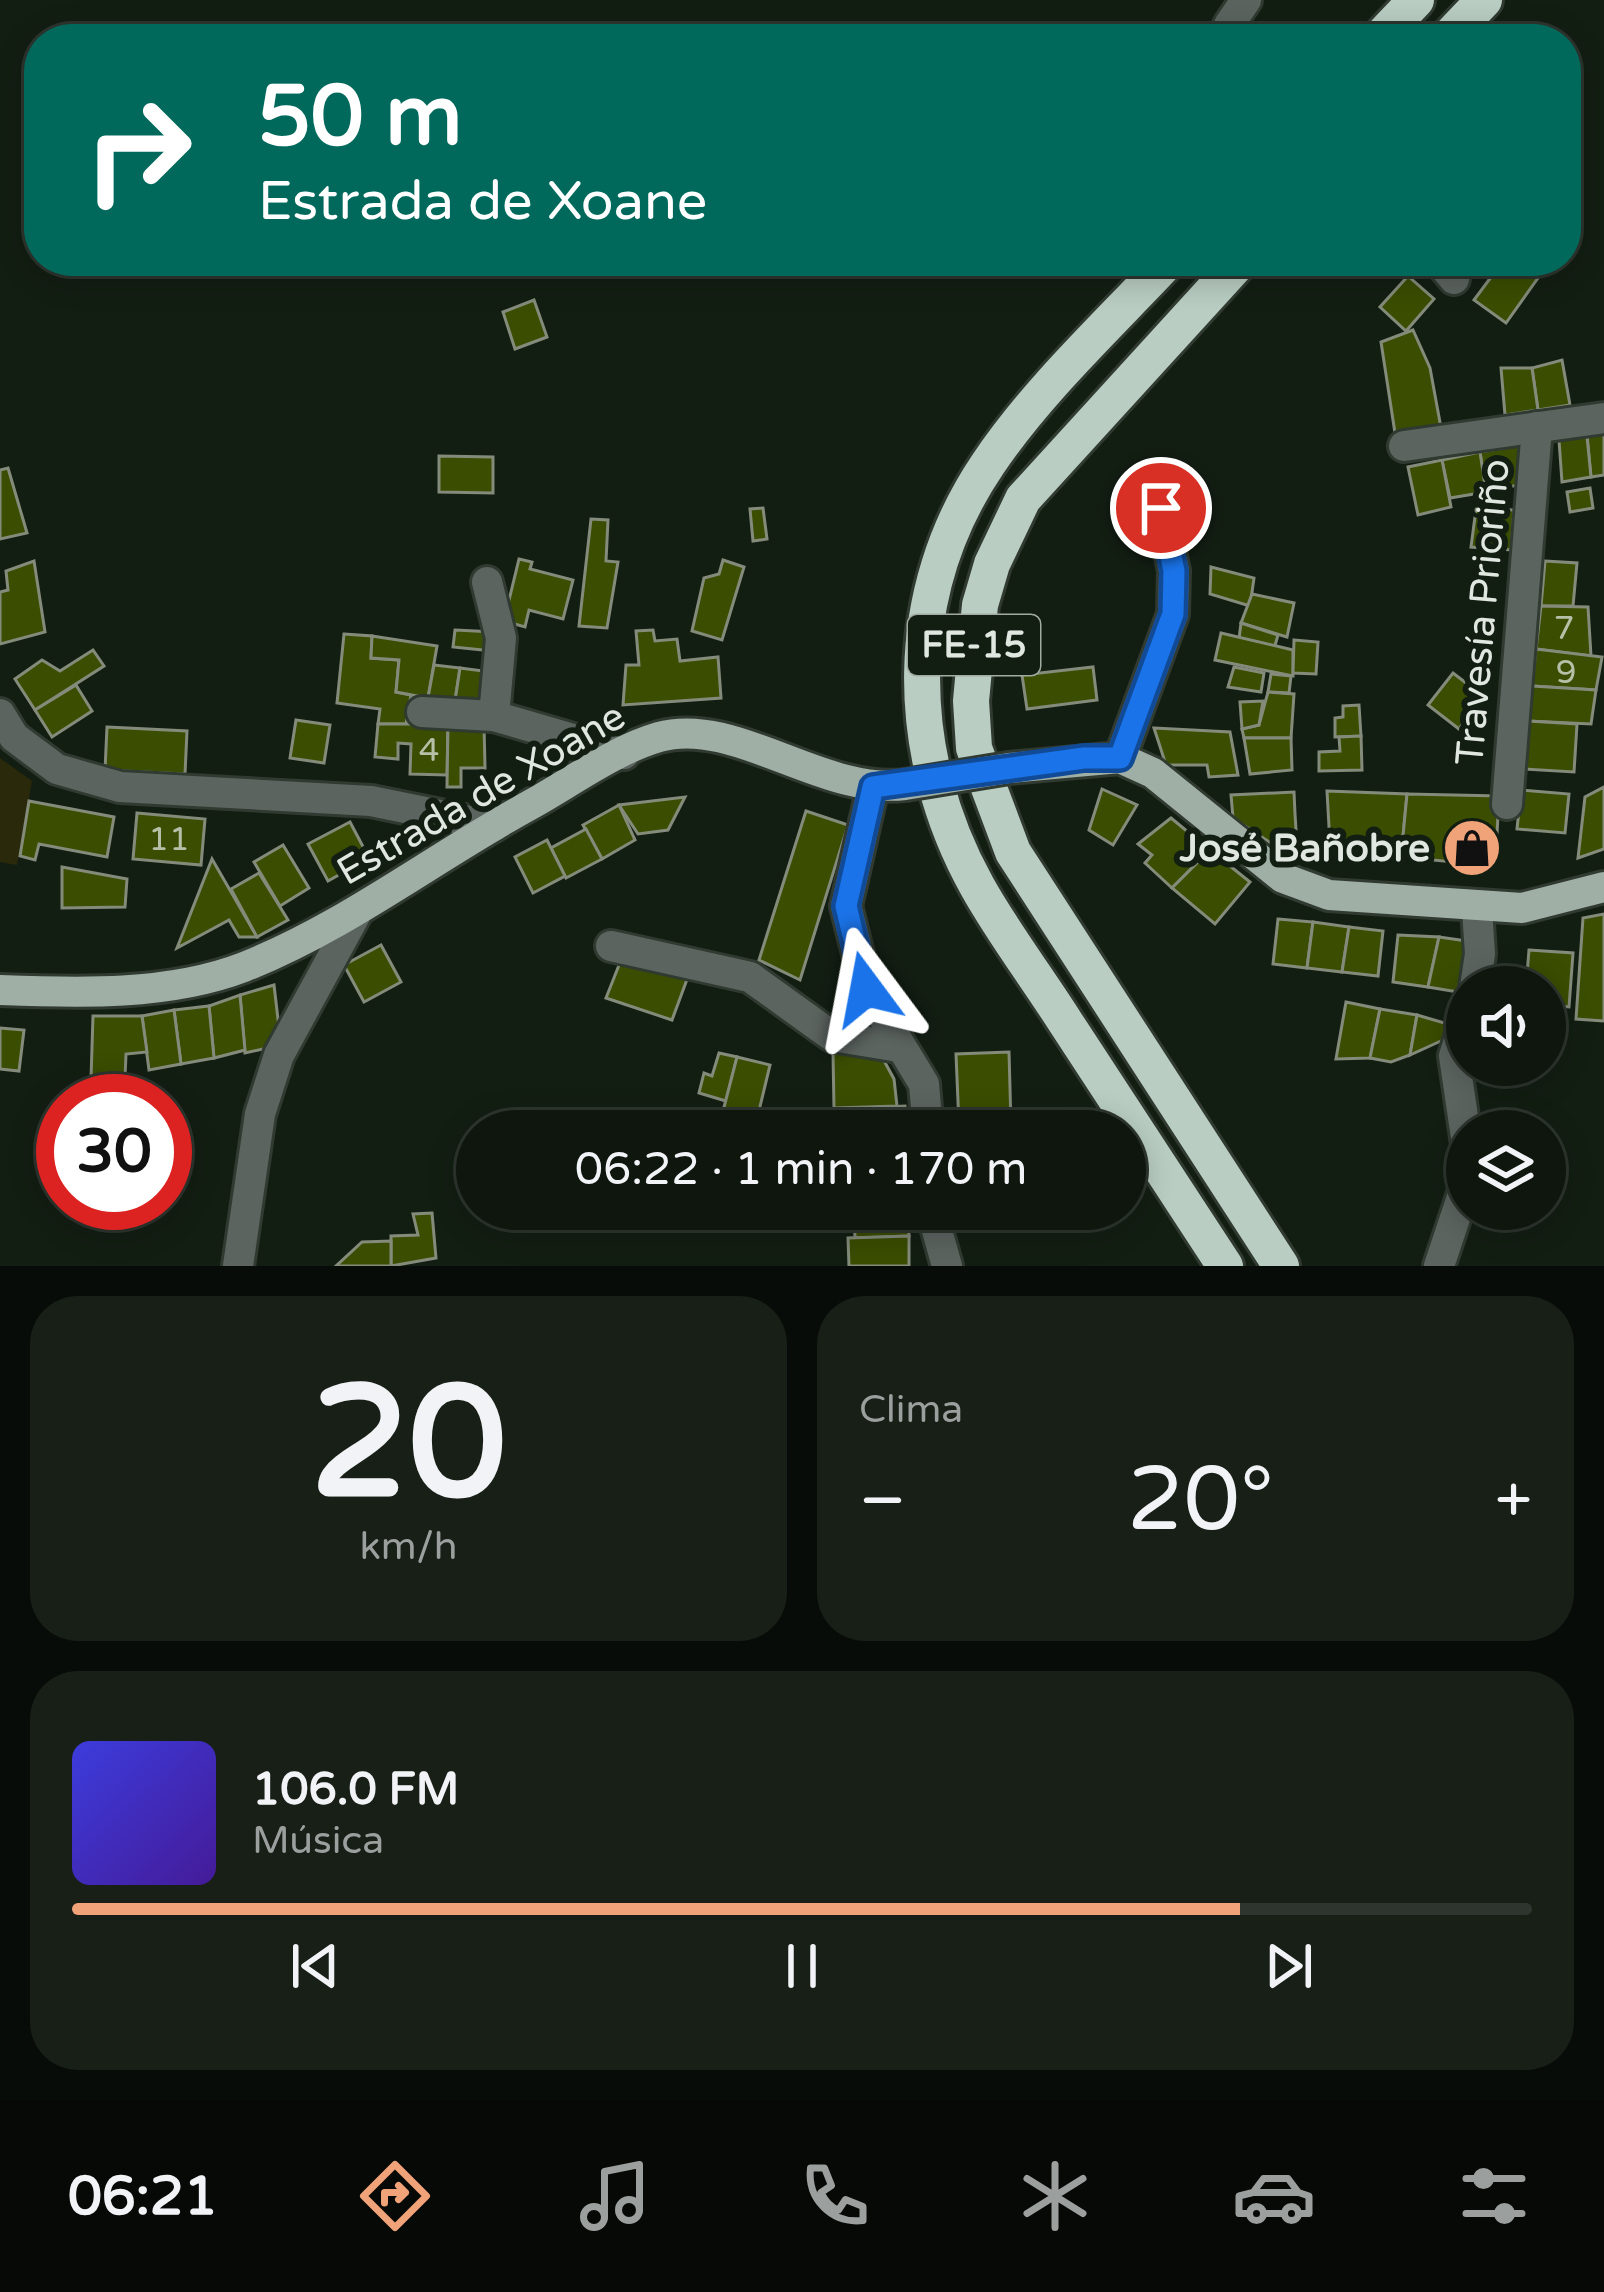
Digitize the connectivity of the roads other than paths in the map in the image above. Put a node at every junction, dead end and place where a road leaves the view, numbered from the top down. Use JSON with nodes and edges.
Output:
{"nodes":[{"id":1,"x":1416,"y":0,"type":"edge"},
{"id":2,"x":1484,"y":0,"type":"edge"},
{"id":3,"x":1393,"y":24,"type":"edge"},
{"id":4,"x":1462,"y":24,"type":"edge"},
{"id":5,"x":1155,"y":276,"type":"edge"},
{"id":6,"x":1226,"y":276,"type":"edge"},
{"id":7,"x":1604,"y":418,"type":"edge"},
{"id":8,"x":1537,"y":428,"type":"junction"},
{"id":9,"x":1404,"y":446,"type":"dead end"},
{"id":10,"x":1161,"y":508,"type":"dead end"},
{"id":11,"x":487,"y":582,"type":"dead end"},
{"id":12,"x":422,"y":712,"type":"dead end"},
{"id":13,"x":0,"y":715,"type":"edge"},
{"id":14,"x":494,"y":716,"type":"junction"},
{"id":15,"x":624,"y":754,"type":"junction"},
{"id":16,"x":1120,"y":758,"type":"junction"},
{"id":17,"x":873,"y":787,"type":"junction"},
{"id":18,"x":1507,"y":804,"type":"dead end"},
{"id":19,"x":494,"y":826,"type":"junction"},
{"id":20,"x":1604,"y":887,"type":"edge"},
{"id":21,"x":1477,"y":909,"type":"junction"},
{"id":22,"x":357,"y":912,"type":"junction"},
{"id":23,"x":611,"y":946,"type":"dead end"},
{"id":24,"x":1478,"y":966,"type":"edge"},
{"id":25,"x":0,"y":990,"type":"edge"},
{"id":26,"x":898,"y":1047,"type":"junction"},
{"id":27,"x":926,"y":1110,"type":"edge"},
{"id":28,"x":937,"y":1230,"type":"edge"},
{"id":29,"x":1451,"y":1230,"type":"edge"},
{"id":30,"x":238,"y":1266,"type":"edge"},
{"id":31,"x":947,"y":1266,"type":"edge"},
{"id":32,"x":1225,"y":1266,"type":"edge"},
{"id":33,"x":1281,"y":1266,"type":"edge"},
{"id":34,"x":1439,"y":1266,"type":"edge"}],
"edges":[{"from":1,"to":3,"type":"highway"},
{"from":2,"to":4,"type":"highway"},
{"from":5,"to":32,"type":"highway","number":"FE-15"},
{"from":6,"to":33,"type":"highway","number":"FE-15"},
{"from":7,"to":8,"type":"street"},
{"from":8,"to":9,"type":"street"},
{"from":8,"to":18,"type":"street","name":"Travesía Prioriño"},
{"from":10,"to":16,"type":"street"},
{"from":11,"to":14,"type":"street"},
{"from":12,"to":14,"type":"street"},
{"from":13,"to":19,"type":"street"},
{"from":14,"to":15,"type":"street"},
{"from":15,"to":17,"type":"main road","name":"Estrada de Xoane"},
{"from":15,"to":19,"type":"main road","name":"Estrada de Xoane"},
{"from":16,"to":17,"type":"main road","name":"Estrada de Xoane","bridge":true},
{"from":16,"to":21,"type":"main road"},
{"from":17,"to":26,"type":"street"},
{"from":19,"to":22,"type":"main road","name":"Estrada de Xoane"},
{"from":20,"to":21,"type":"main road"},
{"from":21,"to":24,"type":"street"},
{"from":22,"to":25,"type":"main road","name":"Estrada de Xoane"},
{"from":22,"to":30,"type":"street"},
{"from":23,"to":26,"type":"street"},
{"from":26,"to":27,"type":"street"},
{"from":28,"to":31,"type":"street"},
{"from":29,"to":34,"type":"street"}]}
